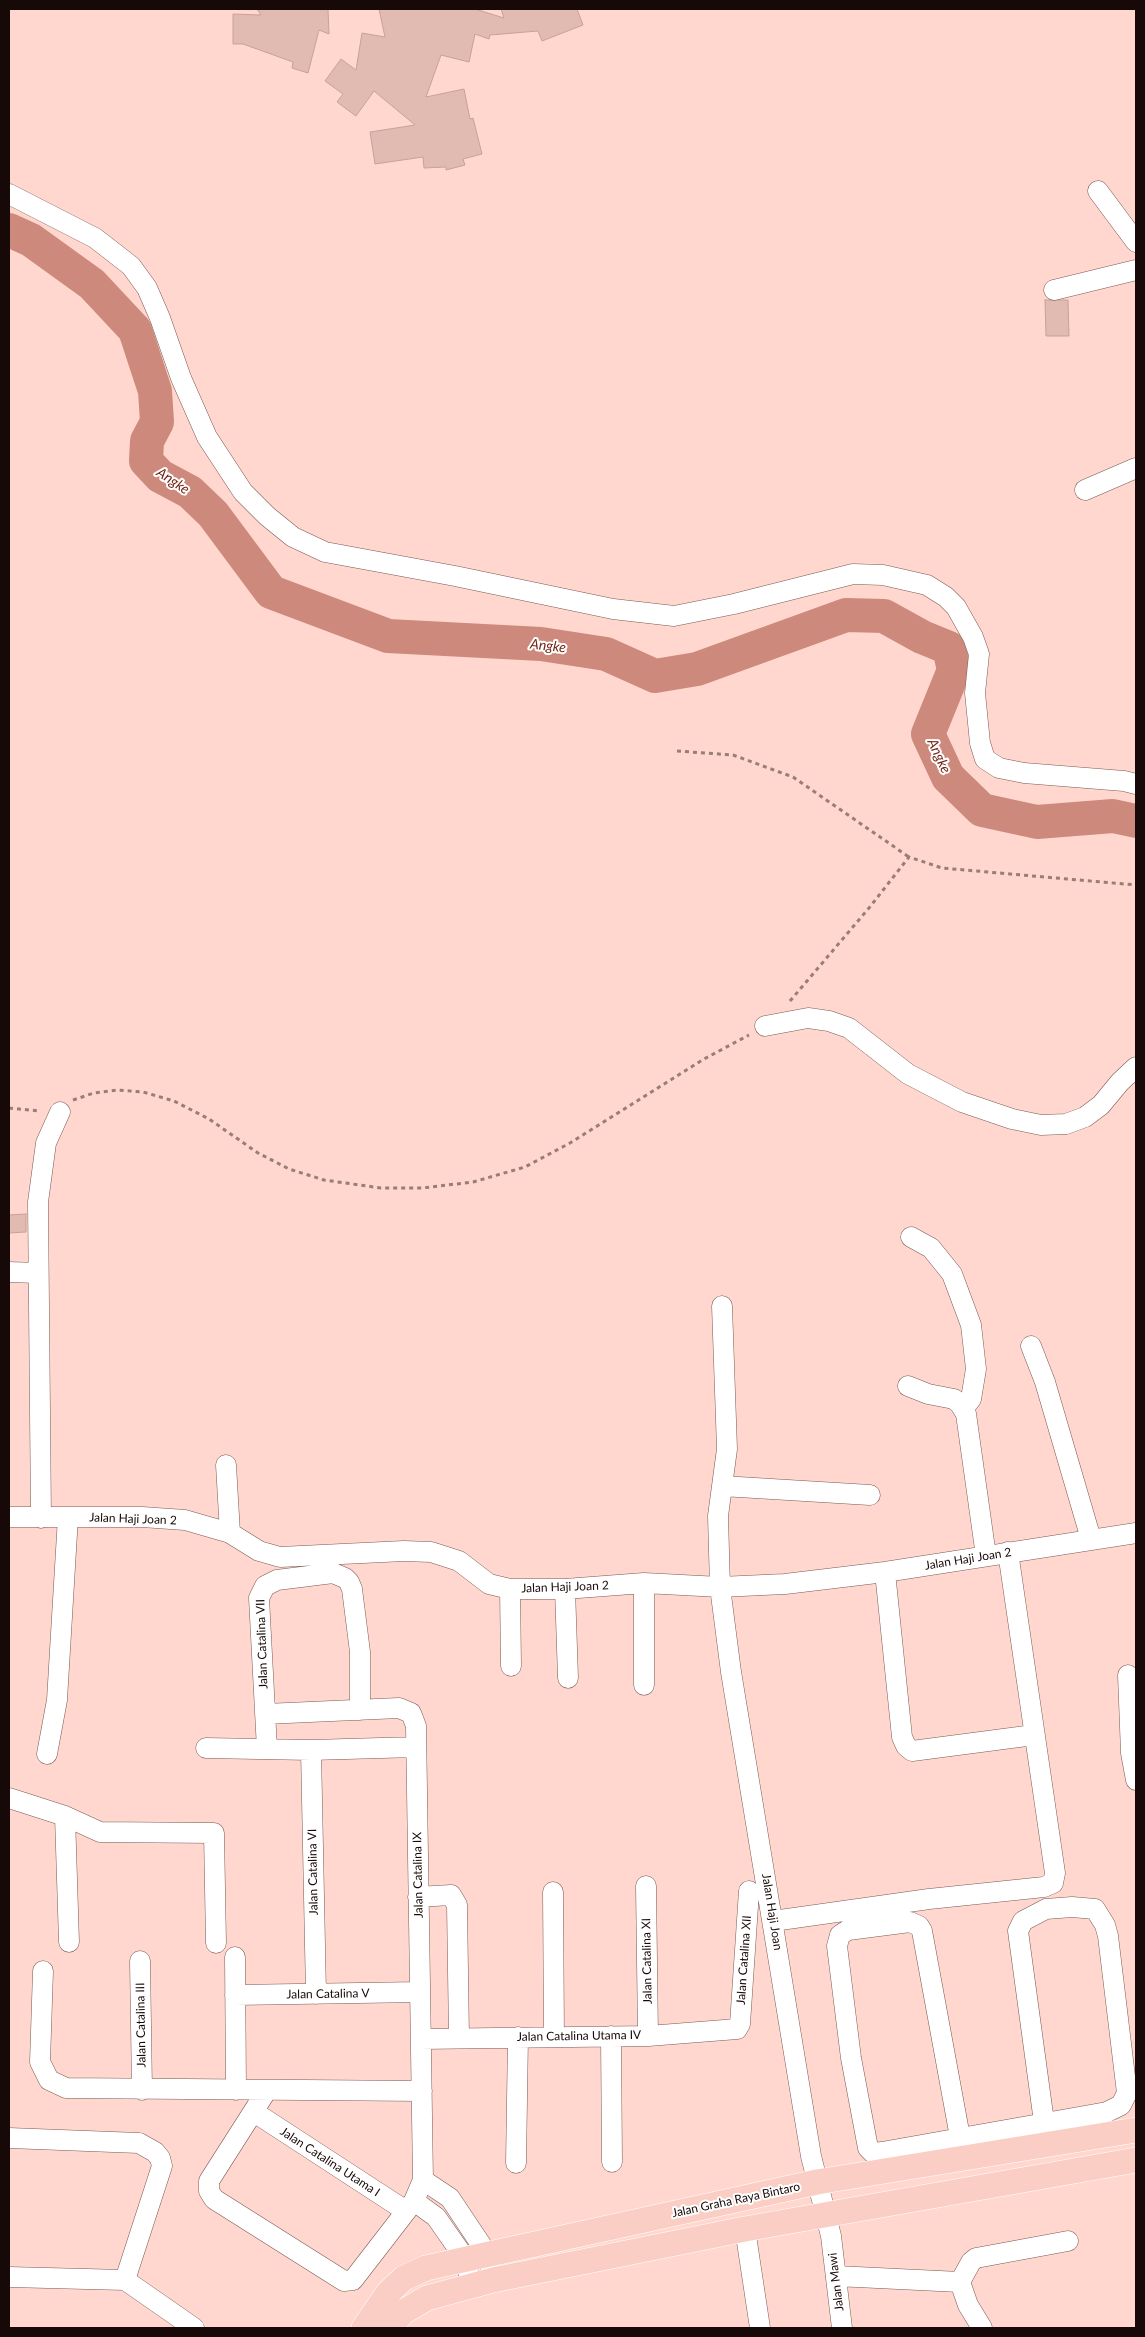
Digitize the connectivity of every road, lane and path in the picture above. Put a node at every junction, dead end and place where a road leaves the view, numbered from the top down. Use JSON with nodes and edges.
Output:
{"nodes":[{"id":1,"x":1098,"y":191,"type":"dead end"},
{"id":2,"x":9,"y":194,"type":"edge"},
{"id":3,"x":1136,"y":242,"type":"edge"},
{"id":4,"x":1136,"y":270,"type":"edge"},
{"id":5,"x":1054,"y":290,"type":"dead end"},
{"id":6,"x":1136,"y":468,"type":"edge"},
{"id":7,"x":1085,"y":490,"type":"dead end"},
{"id":8,"x":677,"y":751,"type":"dead end"},
{"id":9,"x":1136,"y":784,"type":"edge"},
{"id":10,"x":909,"y":857,"type":"junction"},
{"id":11,"x":1136,"y":885,"type":"edge"},
{"id":12,"x":765,"y":1026,"type":"junction"},
{"id":13,"x":1136,"y":1068,"type":"edge"},
{"id":14,"x":9,"y":1108,"type":"edge"},
{"id":15,"x":60,"y":1112,"type":"junction"},
{"id":16,"x":911,"y":1236,"type":"dead end"},
{"id":17,"x":9,"y":1272,"type":"edge"},
{"id":18,"x":38,"y":1273,"type":"junction"},
{"id":19,"x":722,"y":1306,"type":"dead end"},
{"id":20,"x":1031,"y":1346,"type":"dead end"},
{"id":21,"x":908,"y":1386,"type":"dead end"},
{"id":22,"x":964,"y":1409,"type":"junction"},
{"id":23,"x":226,"y":1465,"type":"dead end"},
{"id":24,"x":722,"y":1486,"type":"junction"},
{"id":25,"x":870,"y":1495,"type":"dead end"},
{"id":26,"x":9,"y":1517,"type":"edge"},
{"id":27,"x":68,"y":1517,"type":"junction"},
{"id":28,"x":41,"y":1518,"type":"junction"},
{"id":29,"x":230,"y":1533,"type":"junction"},
{"id":30,"x":1136,"y":1533,"type":"edge"},
{"id":31,"x":1091,"y":1539,"type":"junction"},
{"id":32,"x":1008,"y":1552,"type":"junction"},
{"id":33,"x":986,"y":1556,"type":"junction"},
{"id":34,"x":885,"y":1572,"type":"junction"},
{"id":35,"x":644,"y":1583,"type":"junction"},
{"id":36,"x":720,"y":1587,"type":"junction"},
{"id":37,"x":510,"y":1589,"type":"junction"},
{"id":38,"x":566,"y":1589,"type":"junction"},
{"id":39,"x":511,"y":1666,"type":"dead end"},
{"id":40,"x":1128,"y":1675,"type":"dead end"},
{"id":41,"x":568,"y":1678,"type":"dead end"},
{"id":42,"x":644,"y":1685,"type":"dead end"},
{"id":43,"x":360,"y":1710,"type":"junction"},
{"id":44,"x":265,"y":1714,"type":"junction"},
{"id":45,"x":1034,"y":1736,"type":"junction"},
{"id":46,"x":416,"y":1747,"type":"junction"},
{"id":47,"x":206,"y":1748,"type":"dead end"},
{"id":48,"x":267,"y":1749,"type":"junction"},
{"id":49,"x":311,"y":1750,"type":"junction"},
{"id":50,"x":48,"y":1754,"type":"dead end"},
{"id":51,"x":1136,"y":1780,"type":"edge"},
{"id":52,"x":9,"y":1798,"type":"edge"},
{"id":53,"x":65,"y":1816,"type":"junction"},
{"id":54,"x":646,"y":1886,"type":"dead end"},
{"id":55,"x":749,"y":1891,"type":"dead end"},
{"id":56,"x":553,"y":1892,"type":"dead end"},
{"id":57,"x":418,"y":1898,"type":"junction"},
{"id":58,"x":773,"y":1921,"type":"junction"},
{"id":59,"x":69,"y":1942,"type":"dead end"},
{"id":60,"x":216,"y":1943,"type":"dead end"},
{"id":61,"x":235,"y":1957,"type":"dead end"},
{"id":62,"x":140,"y":1961,"type":"dead end"},
{"id":63,"x":43,"y":1971,"type":"dead end"},
{"id":64,"x":420,"y":1992,"type":"junction"},
{"id":65,"x":316,"y":1994,"type":"junction"},
{"id":66,"x":235,"y":1995,"type":"junction"},
{"id":67,"x":737,"y":2029,"type":"joint"},
{"id":68,"x":611,"y":2036,"type":"junction"},
{"id":69,"x":648,"y":2036,"type":"junction"},
{"id":70,"x":518,"y":2037,"type":"junction"},
{"id":71,"x":554,"y":2037,"type":"junction"},
{"id":72,"x":459,"y":2038,"type":"junction"},
{"id":73,"x":421,"y":2039,"type":"junction"},
{"id":74,"x":1129,"y":2041,"type":"edge"},
{"id":75,"x":142,"y":2090,"type":"junction"},
{"id":76,"x":236,"y":2090,"type":"junction"},
{"id":77,"x":267,"y":2090,"type":"junction"},
{"id":78,"x":422,"y":2090,"type":"junction"},
{"id":79,"x":1132,"y":2092,"type":"edge"},
{"id":80,"x":254,"y":2112,"type":"junction"},
{"id":81,"x":1044,"y":2122,"type":"junction"},
{"id":82,"x":1136,"y":2130,"type":"edge"},
{"id":83,"x":960,"y":2137,"type":"junction"},
{"id":84,"x":9,"y":2138,"type":"edge"},
{"id":85,"x":1136,"y":2160,"type":"edge"},
{"id":86,"x":612,"y":2162,"type":"dead end"},
{"id":87,"x":516,"y":2163,"type":"dead end"},
{"id":88,"x":423,"y":2180,"type":"junction"},
{"id":89,"x":817,"y":2182,"type":"junction"},
{"id":90,"x":410,"y":2206,"type":"junction"},
{"id":91,"x":828,"y":2225,"type":"junction"},
{"id":92,"x":745,"y":2229,"type":"junction"},
{"id":93,"x":1068,"y":2241,"type":"dead end"},
{"id":94,"x":477,"y":2257,"type":"junction"},
{"id":95,"x":836,"y":2276,"type":"junction"},
{"id":96,"x":9,"y":2277,"type":"edge"},
{"id":97,"x":125,"y":2280,"type":"junction"},
{"id":98,"x":960,"y":2282,"type":"junction"},
{"id":99,"x":482,"y":2283,"type":"junction"},
{"id":100,"x":194,"y":2328,"type":"edge"},
{"id":101,"x":364,"y":2328,"type":"edge"},
{"id":102,"x":389,"y":2328,"type":"edge"},
{"id":103,"x":760,"y":2328,"type":"edge"},
{"id":104,"x":842,"y":2328,"type":"edge"},
{"id":105,"x":982,"y":2328,"type":"edge"}],
"edges":[{"from":1,"to":3,"type":"street"},
{"from":2,"to":9,"type":"street"},
{"from":4,"to":5,"type":"street"},
{"from":6,"to":7,"type":"street"},
{"from":8,"to":10,"type":"path"},
{"from":10,"to":11,"type":"path"},
{"from":10,"to":12,"type":"path"},
{"from":12,"to":13,"type":"street"},
{"from":12,"to":15,"type":"path"},
{"from":14,"to":15,"type":"path"},
{"from":15,"to":18,"type":"street"},
{"from":16,"to":22,"type":"street"},
{"from":17,"to":18,"type":"street"},
{"from":18,"to":28,"type":"street"},
{"from":19,"to":24,"type":"street","name":"Jalan Haji Joan"},
{"from":20,"to":31,"type":"street"},
{"from":21,"to":22,"type":"street"},
{"from":22,"to":33,"type":"street"},
{"from":23,"to":29,"type":"street"},
{"from":24,"to":25,"type":"street"},
{"from":24,"to":36,"type":"street","name":"Jalan Haji Joan"},
{"from":26,"to":28,"type":"street","name":"Jalan Haji Joan 2"},
{"from":27,"to":28,"type":"street","name":"Jalan Haji Joan 2"},
{"from":27,"to":29,"type":"street","name":"Jalan Haji Joan 2"},
{"from":27,"to":50,"type":"street"},
{"from":29,"to":37,"type":"street","name":"Jalan Haji Joan 2"},
{"from":30,"to":31,"type":"street","name":"Jalan Haji Joan 2"},
{"from":31,"to":32,"type":"street","name":"Jalan Haji Joan 2"},
{"from":32,"to":33,"type":"street","name":"Jalan Haji Joan 2"},
{"from":32,"to":45,"type":"street"},
{"from":33,"to":34,"type":"street","name":"Jalan Haji Joan 2"},
{"from":34,"to":36,"type":"street","name":"Jalan Haji Joan 2"},
{"from":34,"to":45,"type":"street"},
{"from":35,"to":36,"type":"street","name":"Jalan Haji Joan 2"},
{"from":35,"to":38,"type":"street","name":"Jalan Haji Joan 2"},
{"from":35,"to":42,"type":"street"},
{"from":36,"to":58,"type":"street","name":"Jalan Haji Joan"},
{"from":37,"to":38,"type":"street","name":"Jalan Haji Joan 2"},
{"from":37,"to":39,"type":"street"},
{"from":38,"to":41,"type":"street"},
{"from":40,"to":51,"type":"street"},
{"from":43,"to":44,"type":"street"},
{"from":43,"to":44,"type":"street","name":"Jalan Catalina VII"},
{"from":43,"to":46,"type":"street","name":"Jalan Catalina IX"},
{"from":44,"to":48,"type":"street","name":"Jalan Catalina VII"},
{"from":45,"to":58,"type":"street"},
{"from":46,"to":49,"type":"street"},
{"from":46,"to":57,"type":"street","name":"Jalan Catalina IX"},
{"from":47,"to":48,"type":"street"},
{"from":48,"to":49,"type":"street"},
{"from":49,"to":65,"type":"street","name":"Jalan Catalina VI"},
{"from":52,"to":53,"type":"street"},
{"from":53,"to":59,"type":"street"},
{"from":53,"to":60,"type":"street"},
{"from":54,"to":69,"type":"street","name":"Jalan Catalina XI"},
{"from":55,"to":67,"type":"street","name":"Jalan Catalina XII"},
{"from":56,"to":71,"type":"street"},
{"from":57,"to":64,"type":"street","name":"Jalan Catalina IX"},
{"from":57,"to":72,"type":"street"},
{"from":58,"to":89,"type":"street","name":"Jalan Haji Joan"},
{"from":61,"to":66,"type":"street"},
{"from":62,"to":75,"type":"street","name":"Jalan Catalina III"},
{"from":63,"to":75,"type":"street"},
{"from":64,"to":65,"type":"street","name":"Jalan Catalina V"},
{"from":64,"to":73,"type":"street","name":"Jalan Catalina IX"},
{"from":65,"to":66,"type":"street","name":"Jalan Catalina V"},
{"from":66,"to":76,"type":"street"},
{"from":67,"to":69,"type":"street","name":"Jalan Catalina Utama IV"},
{"from":68,"to":69,"type":"street","name":"Jalan Catalina Utama IV"},
{"from":68,"to":71,"type":"street","name":"Jalan Catalina Utama IV"},
{"from":68,"to":86,"type":"street"},
{"from":70,"to":71,"type":"street","name":"Jalan Catalina Utama IV"},
{"from":70,"to":72,"type":"street","name":"Jalan Catalina Utama IV"},
{"from":70,"to":87,"type":"street"},
{"from":72,"to":73,"type":"street","name":"Jalan Catalina Utama IV"},
{"from":73,"to":78,"type":"street","name":"Jalan Catalina IX"},
{"from":74,"to":79,"type":"street"},
{"from":74,"to":81,"type":"street"},
{"from":75,"to":76,"type":"street"},
{"from":76,"to":77,"type":"street"},
{"from":77,"to":78,"type":"street"},
{"from":77,"to":80,"type":"street"},
{"from":78,"to":88,"type":"street","name":"Jalan Catalina IX"},
{"from":79,"to":81,"type":"street"},
{"from":80,"to":90,"type":"street","name":"Jalan Catalina Utama I"},
{"from":80,"to":90,"type":"street"},
{"from":81,"to":83,"type":"street"},
{"from":82,"to":89,"type":"main road","name":"Jalan Graha Raya Bintaro"},
{"from":83,"to":83,"type":"street"},
{"from":84,"to":97,"type":"street"},
{"from":85,"to":91,"type":"main road"},
{"from":88,"to":90,"type":"street"},
{"from":88,"to":94,"type":"street"},
{"from":89,"to":91,"type":"street","name":"Jalan Haji Joan"},
{"from":89,"to":94,"type":"main road","name":"Jalan Graha Raya Bintaro"},
{"from":90,"to":94,"type":"street","name":"Jalan Catalina Utama I"},
{"from":91,"to":92,"type":"main road"},
{"from":91,"to":95,"type":"street","name":"Jalan Mawi"},
{"from":92,"to":99,"type":"main road"},
{"from":92,"to":103,"type":"street"},
{"from":93,"to":98,"type":"street"},
{"from":94,"to":99,"type":"street"},
{"from":94,"to":101,"type":"main road","name":"Jalan Graha Raya Bintaro"},
{"from":95,"to":98,"type":"street"},
{"from":95,"to":104,"type":"street","name":"Jalan Mawi"},
{"from":96,"to":97,"type":"street"},
{"from":97,"to":100,"type":"street"},
{"from":98,"to":105,"type":"street"},
{"from":99,"to":102,"type":"main road"}]}
